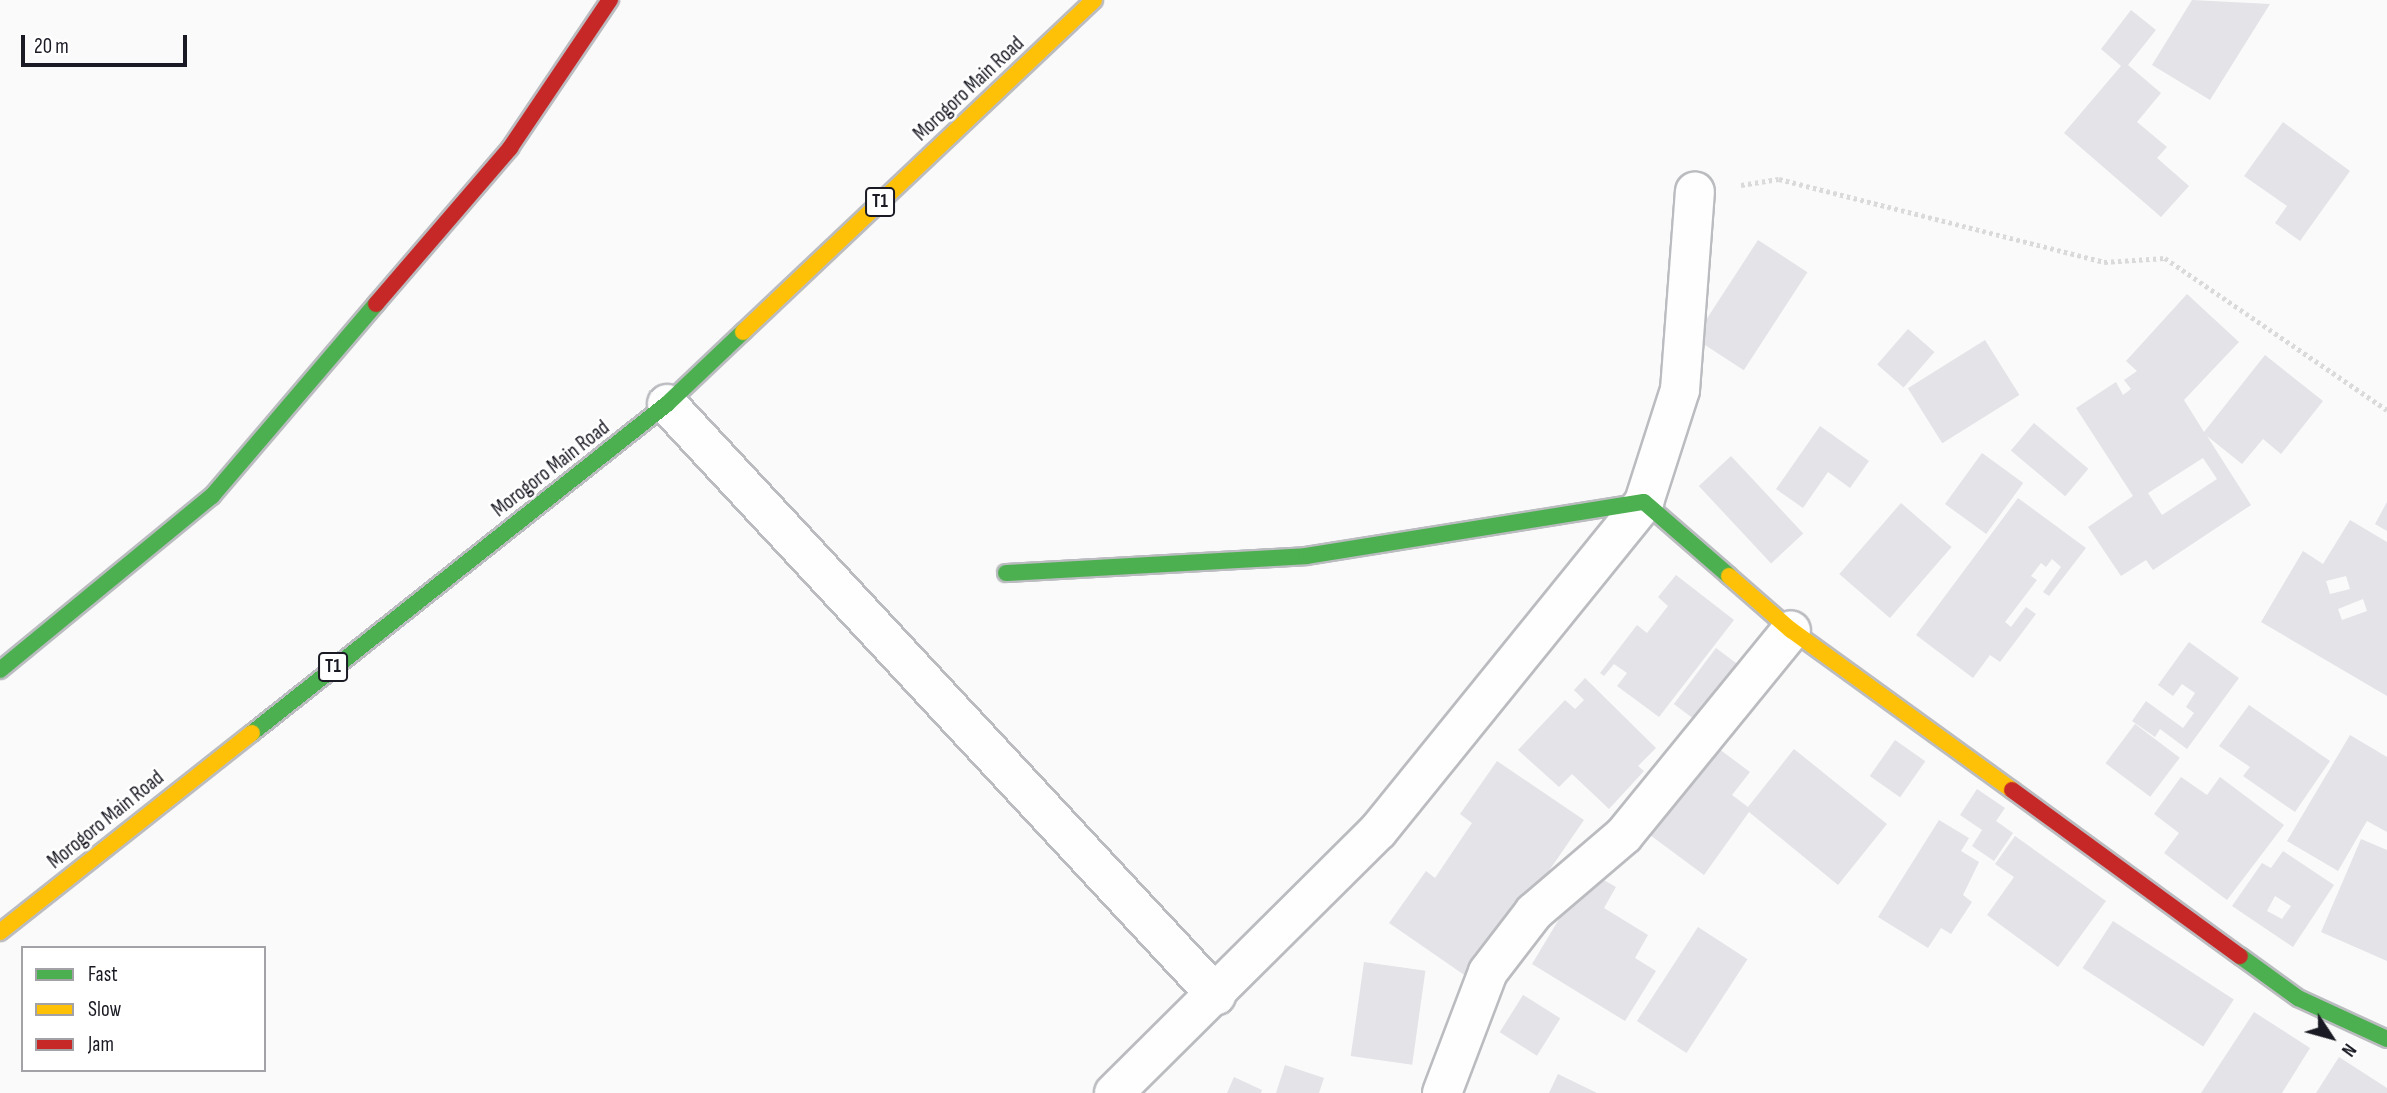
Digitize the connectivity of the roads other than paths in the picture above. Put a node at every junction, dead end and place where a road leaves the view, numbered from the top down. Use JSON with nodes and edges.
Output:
{"nodes":[{"id":1,"x":610,"y":0,"type":"edge"},
{"id":2,"x":1094,"y":0,"type":"edge"},
{"id":3,"x":1695,"y":192,"type":"road end"},
{"id":4,"x":667,"y":404,"type":"junction"},
{"id":5,"x":1644,"y":502,"type":"junction"},
{"id":6,"x":1006,"y":573,"type":"dead end"},
{"id":7,"x":1791,"y":630,"type":"junction"},
{"id":8,"x":0,"y":670,"type":"edge"},
{"id":9,"x":0,"y":932,"type":"edge"},
{"id":10,"x":1216,"y":995,"type":"junction"},
{"id":11,"x":2387,"y":1039,"type":"edge"},
{"id":12,"x":1114,"y":1093,"type":"edge"},
{"id":13,"x":1442,"y":1093,"type":"edge"}],
"edges":[{"from":1,"to":8,"type":"main road"},
{"from":2,"to":4,"type":"main road","name":"Morogoro Main Road","number":"T1"},
{"from":3,"to":5,"type":"street"},
{"from":4,"to":9,"type":"main road","name":"Morogoro Main Road","number":"T1"},
{"from":4,"to":10,"type":"street"},
{"from":5,"to":6,"type":"main road"},
{"from":5,"to":7,"type":"main road"},
{"from":5,"to":10,"type":"street"},
{"from":7,"to":11,"type":"main road"},
{"from":7,"to":13,"type":"street"},
{"from":10,"to":12,"type":"street"}]}
